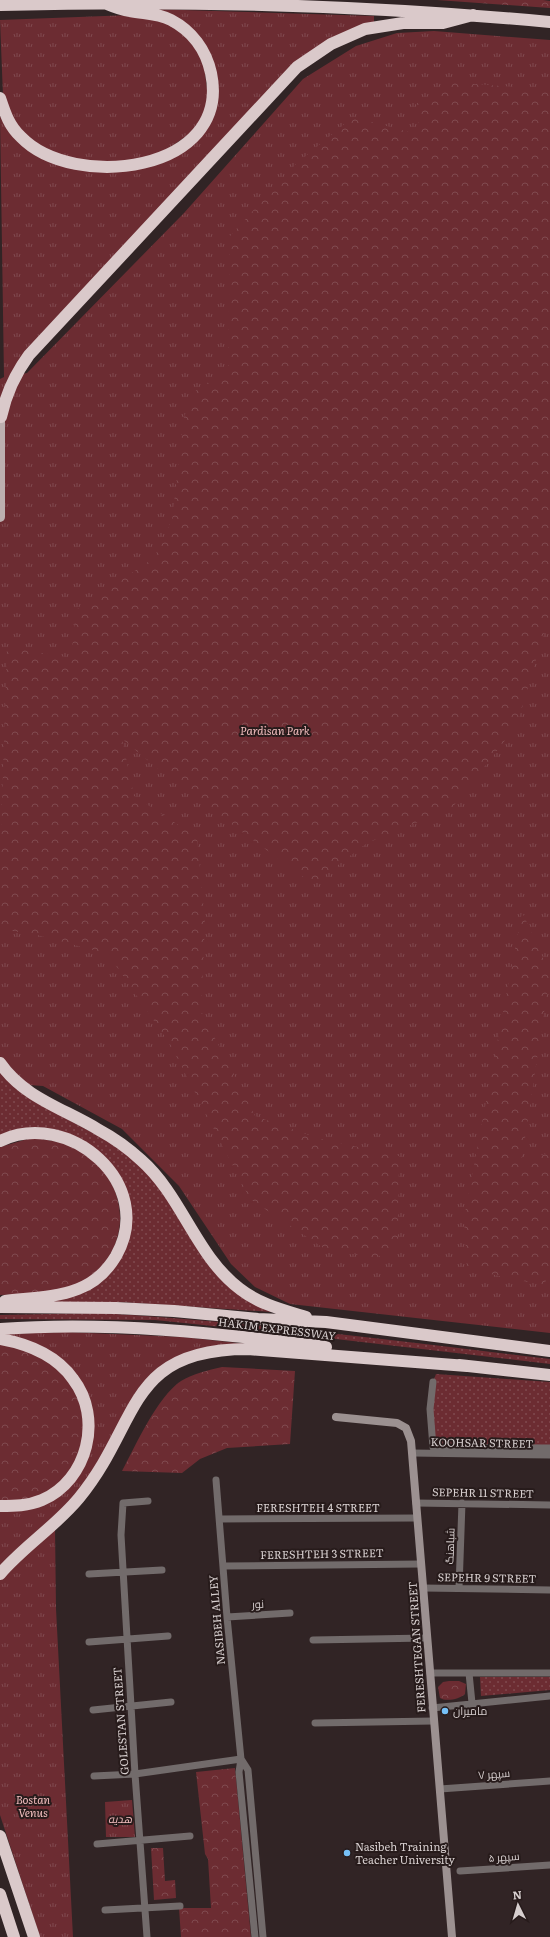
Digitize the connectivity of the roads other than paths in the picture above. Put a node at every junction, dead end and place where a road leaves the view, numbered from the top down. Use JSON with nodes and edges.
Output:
{"nodes":[{"id":1,"x":96,"y":1,"type":"junction"},
{"id":2,"x":0,"y":4,"type":"edge"},
{"id":3,"x":473,"y":15,"type":"junction"},
{"id":4,"x":550,"y":22,"type":"edge"},
{"id":5,"x":0,"y":98,"type":"edge"},
{"id":6,"x":0,"y":411,"type":"edge"},
{"id":7,"x":0,"y":517,"type":"edge"},
{"id":8,"x":0,"y":1063,"type":"edge"},
{"id":9,"x":0,"y":1141,"type":"edge"},
{"id":10,"x":0,"y":1302,"type":"edge"},
{"id":11,"x":0,"y":1307,"type":"edge"},
{"id":12,"x":326,"y":1322,"type":"junction"},
{"id":13,"x":0,"y":1329,"type":"edge"},
{"id":14,"x":0,"y":1339,"type":"edge"},
{"id":15,"x":550,"y":1351,"type":"edge"},
{"id":16,"x":467,"y":1366,"type":"junction"},
{"id":17,"x":550,"y":1375,"type":"edge"},
{"id":18,"x":433,"y":1382,"type":"dead end"},
{"id":19,"x":336,"y":1417,"type":"dead end"},
{"id":20,"x":550,"y":1448,"type":"edge"},
{"id":21,"x":413,"y":1453,"type":"junction"},
{"id":22,"x":550,"y":1456,"type":"edge"},
{"id":23,"x":216,"y":1480,"type":"dead end"},
{"id":24,"x":148,"y":1501,"type":"dead end"},
{"id":25,"x":416,"y":1503,"type":"junction"},
{"id":26,"x":462,"y":1504,"type":"junction"},
{"id":27,"x":550,"y":1505,"type":"edge"},
{"id":28,"x":0,"y":1506,"type":"edge"},
{"id":29,"x":417,"y":1518,"type":"junction"},
{"id":30,"x":220,"y":1519,"type":"junction"},
{"id":31,"x":421,"y":1564,"type":"junction"},
{"id":32,"x":224,"y":1566,"type":"junction"},
{"id":33,"x":162,"y":1570,"type":"dead end"},
{"id":34,"x":123,"y":1572,"type":"junction"},
{"id":35,"x":0,"y":1574,"type":"edge"},
{"id":36,"x":89,"y":1574,"type":"dead end"},
{"id":37,"x":423,"y":1588,"type":"junction"},
{"id":38,"x":459,"y":1588,"type":"junction"},
{"id":39,"x":550,"y":1590,"type":"edge"},
{"id":40,"x":290,"y":1613,"type":"dead end"},
{"id":41,"x":227,"y":1616,"type":"junction"},
{"id":42,"x":168,"y":1636,"type":"dead end"},
{"id":43,"x":427,"y":1638,"type":"junction"},
{"id":44,"x":127,"y":1639,"type":"junction"},
{"id":45,"x":313,"y":1640,"type":"dead end"},
{"id":46,"x":88,"y":1642,"type":"dead end"},
{"id":47,"x":430,"y":1673,"type":"junction"},
{"id":48,"x":469,"y":1673,"type":"junction"},
{"id":49,"x":550,"y":1673,"type":"edge"},
{"id":50,"x":550,"y":1696,"type":"edge"},
{"id":51,"x":171,"y":1702,"type":"dead end"},
{"id":52,"x":472,"y":1703,"type":"junction"},
{"id":53,"x":131,"y":1706,"type":"junction"},
{"id":54,"x":432,"y":1708,"type":"junction"},
{"id":55,"x":93,"y":1710,"type":"dead end"},
{"id":56,"x":433,"y":1721,"type":"junction"},
{"id":57,"x":315,"y":1723,"type":"dead end"},
{"id":58,"x":241,"y":1758,"type":"junction"},
{"id":59,"x":135,"y":1774,"type":"junction"},
{"id":60,"x":94,"y":1776,"type":"dead end"},
{"id":61,"x":550,"y":1781,"type":"edge"},
{"id":62,"x":440,"y":1789,"type":"junction"},
{"id":63,"x":0,"y":1836,"type":"edge"},
{"id":64,"x":190,"y":1836,"type":"dead end"},
{"id":65,"x":141,"y":1841,"type":"junction"},
{"id":66,"x":97,"y":1844,"type":"dead end"},
{"id":67,"x":550,"y":1865,"type":"edge"},
{"id":68,"x":460,"y":1871,"type":"dead end"},
{"id":69,"x":0,"y":1894,"type":"edge"},
{"id":70,"x":180,"y":1906,"type":"dead end"},
{"id":71,"x":145,"y":1908,"type":"junction"},
{"id":72,"x":105,"y":1910,"type":"dead end"},
{"id":73,"x":263,"y":1935,"type":"edge"},
{"id":74,"x":255,"y":1936,"type":"edge"},
{"id":75,"x":14,"y":1937,"type":"edge"},
{"id":76,"x":34,"y":1937,"type":"edge"},
{"id":77,"x":147,"y":1937,"type":"edge"},
{"id":78,"x":452,"y":1937,"type":"edge"}],
"edges":[{"from":1,"to":2,"type":"highway"},
{"from":1,"to":3,"type":"highway"},
{"from":1,"to":5,"type":"highway"},
{"from":3,"to":4,"type":"highway"},
{"from":3,"to":6,"type":"highway"},
{"from":6,"to":7,"type":"main road"},
{"from":8,"to":12,"type":"highway"},
{"from":9,"to":10,"type":"highway"},
{"from":11,"to":12,"type":"highway","name":"HAKIM EXPRESSWAY"},
{"from":12,"to":15,"type":"highway","name":"HAKIM EXPRESSWAY"},
{"from":13,"to":16,"type":"highway","name":"HAKIM EXPRESSWAY"},
{"from":14,"to":28,"type":"highway"},
{"from":16,"to":17,"type":"highway","name":"HAKIM EXPRESSWAY"},
{"from":16,"to":35,"type":"highway"},
{"from":18,"to":20,"type":"street"},
{"from":19,"to":21,"type":"street","name":"FERESHTEGAN STREET"},
{"from":21,"to":22,"type":"street","name":"KOOHSAR STREET"},
{"from":21,"to":25,"type":"street","name":"FERESHTEGAN STREET"},
{"from":23,"to":30,"type":"street","name":"NASIBEH ALLEY"},
{"from":24,"to":34,"type":"street","name":"GOLESTAN STREET"},
{"from":25,"to":26,"type":"street","name":"SEPEHR 11 STREET"},
{"from":25,"to":29,"type":"street","name":"FERESHTEGAN STREET"},
{"from":26,"to":27,"type":"street","name":"SEPEHR 11 STREET"},
{"from":26,"to":38,"type":"street","name":"شباهنگ"},
{"from":29,"to":30,"type":"street","name":"FERESHTEH 4 STREET"},
{"from":29,"to":31,"type":"street","name":"FERESHTEGAN STREET"},
{"from":30,"to":32,"type":"street","name":"NASIBEH ALLEY"},
{"from":31,"to":32,"type":"street","name":"FERESHTEH 3 STREET"},
{"from":31,"to":37,"type":"street","name":"FERESHTEGAN STREET"},
{"from":32,"to":41,"type":"street","name":"NASIBEH ALLEY"},
{"from":33,"to":34,"type":"street"},
{"from":34,"to":36,"type":"street"},
{"from":34,"to":44,"type":"street","name":"GOLESTAN STREET"},
{"from":37,"to":38,"type":"street","name":"SEPEHR 9 STREET"},
{"from":37,"to":43,"type":"street","name":"FERESHTEGAN STREET"},
{"from":38,"to":39,"type":"street","name":"SEPEHR 9 STREET"},
{"from":40,"to":41,"type":"street","name":"نور"},
{"from":41,"to":58,"type":"street","name":"NASIBEH ALLEY"},
{"from":42,"to":44,"type":"street"},
{"from":43,"to":45,"type":"street"},
{"from":43,"to":47,"type":"street","name":"FERESHTEGAN STREET"},
{"from":44,"to":46,"type":"street"},
{"from":44,"to":53,"type":"street","name":"GOLESTAN STREET"},
{"from":47,"to":48,"type":"street"},
{"from":47,"to":54,"type":"street","name":"FERESHTEGAN STREET"},
{"from":48,"to":49,"type":"street"},
{"from":48,"to":52,"type":"street"},
{"from":50,"to":52,"type":"street"},
{"from":51,"to":53,"type":"street"},
{"from":52,"to":54,"type":"street"},
{"from":53,"to":55,"type":"street"},
{"from":53,"to":59,"type":"street","name":"GOLESTAN STREET"},
{"from":54,"to":56,"type":"street","name":"FERESHTEGAN STREET"},
{"from":56,"to":57,"type":"street"},
{"from":56,"to":62,"type":"street","name":"FERESHTEGAN STREET"},
{"from":58,"to":59,"type":"street"},
{"from":58,"to":73,"type":"street","name":"NASIBEH ALLEY"},
{"from":58,"to":74,"type":"street","name":"NASIBEH ALLEY"},
{"from":59,"to":60,"type":"street"},
{"from":59,"to":65,"type":"street","name":"GOLESTAN STREET"},
{"from":61,"to":62,"type":"street","name":"سپهر ۷"},
{"from":62,"to":78,"type":"street","name":"FERESHTEGAN STREET"},
{"from":63,"to":76,"type":"highway"},
{"from":64,"to":65,"type":"street"},
{"from":65,"to":66,"type":"street"},
{"from":65,"to":71,"type":"street","name":"GOLESTAN STREET"},
{"from":67,"to":68,"type":"street","name":"سپهر ۵"},
{"from":69,"to":75,"type":"highway"},
{"from":70,"to":71,"type":"street"},
{"from":71,"to":72,"type":"street"},
{"from":71,"to":77,"type":"street","name":"GOLESTAN STREET"},
{"from":73,"to":74,"type":"street"}]}
